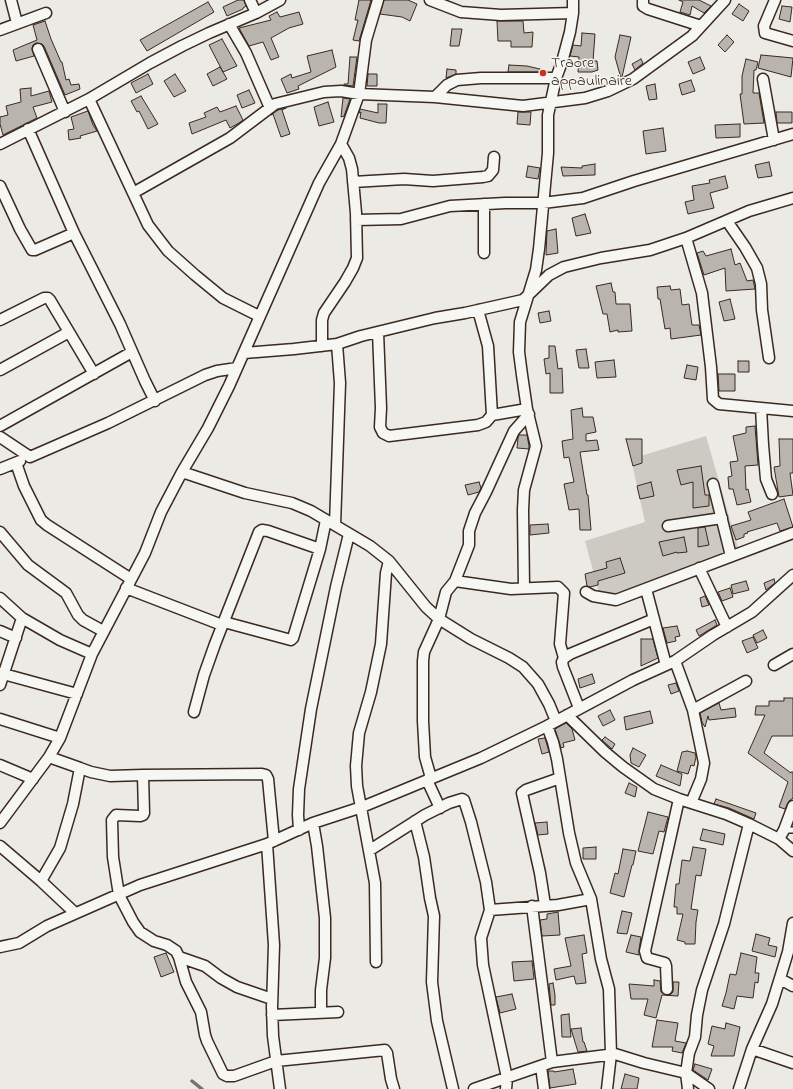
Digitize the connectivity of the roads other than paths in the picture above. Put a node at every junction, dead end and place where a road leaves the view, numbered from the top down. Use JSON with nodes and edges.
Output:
{"nodes":[{"id":1,"x":11,"y":0,"type":"edge"},
{"id":2,"x":250,"y":0,"type":"edge"},
{"id":3,"x":280,"y":0,"type":"edge"},
{"id":4,"x":378,"y":0,"type":"edge"},
{"id":5,"x":430,"y":0,"type":"edge"},
{"id":6,"x":573,"y":0,"type":"edge"},
{"id":7,"x":643,"y":0,"type":"edge"},
{"id":8,"x":724,"y":0,"type":"edge"},
{"id":9,"x":775,"y":0,"type":"edge"},
{"id":10,"x":46,"y":13,"type":"dead end"},
{"id":11,"x":256,"y":13,"type":"junction"},
{"id":12,"x":573,"y":13,"type":"junction"},
{"id":13,"x":17,"y":23,"type":"junction"},
{"id":14,"x":229,"y":24,"type":"junction"},
{"id":15,"x":701,"y":26,"type":"junction"},
{"id":16,"x":0,"y":30,"type":"edge"},
{"id":17,"x":793,"y":40,"type":"edge"},
{"id":18,"x":38,"y":49,"type":"dead end"},
{"id":19,"x":556,"y":78,"type":"junction"},
{"id":20,"x":763,"y":78,"type":"dead end"},
{"id":21,"x":359,"y":94,"type":"junction"},
{"id":22,"x":435,"y":97,"type":"junction"},
{"id":23,"x":89,"y":99,"type":"junction"},
{"id":24,"x":550,"y":104,"type":"junction"},
{"id":25,"x":270,"y":108,"type":"junction"},
{"id":26,"x":65,"y":112,"type":"junction"},
{"id":27,"x":28,"y":129,"type":"junction"},
{"id":28,"x":793,"y":134,"type":"edge"},
{"id":29,"x":774,"y":140,"type":"junction"},
{"id":30,"x":0,"y":144,"type":"edge"},
{"id":31,"x":341,"y":144,"type":"junction"},
{"id":32,"x":494,"y":156,"type":"dead end"},
{"id":33,"x":353,"y":182,"type":"junction"},
{"id":34,"x":0,"y":186,"type":"edge"},
{"id":35,"x":133,"y":193,"type":"junction"},
{"id":36,"x":793,"y":198,"type":"edge"},
{"id":37,"x":543,"y":203,"type":"junction"},
{"id":38,"x":484,"y":204,"type":"junction"},
{"id":39,"x":356,"y":220,"type":"junction"},
{"id":40,"x":727,"y":221,"type":"junction"},
{"id":41,"x":74,"y":233,"type":"junction"},
{"id":42,"x":686,"y":238,"type":"junction"},
{"id":43,"x":484,"y":253,"type":"dead end"},
{"id":44,"x":529,"y":294,"type":"junction"},
{"id":45,"x":478,"y":310,"type":"junction"},
{"id":46,"x":259,"y":316,"type":"junction"},
{"id":47,"x":0,"y":320,"type":"edge"},
{"id":48,"x":69,"y":332,"type":"junction"},
{"id":49,"x":378,"y":332,"type":"junction"},
{"id":50,"x":337,"y":344,"type":"junction"},
{"id":51,"x":322,"y":346,"type":"junction"},
{"id":52,"x":132,"y":352,"type":"junction"},
{"id":53,"x":244,"y":353,"type":"junction"},
{"id":54,"x":769,"y":358,"type":"dead end"},
{"id":55,"x":237,"y":368,"type":"junction"},
{"id":56,"x":0,"y":370,"type":"edge"},
{"id":57,"x":94,"y":374,"type":"junction"},
{"id":58,"x":155,"y":401,"type":"junction"},
{"id":59,"x":762,"y":408,"type":"junction"},
{"id":60,"x":528,"y":411,"type":"junction"},
{"id":61,"x":793,"y":412,"type":"edge"},
{"id":62,"x":492,"y":415,"type":"junction"},
{"id":63,"x":0,"y":426,"type":"edge"},
{"id":64,"x":0,"y":437,"type":"edge"},
{"id":65,"x":30,"y":457,"type":"junction"},
{"id":66,"x":16,"y":463,"type":"junction"},
{"id":67,"x":0,"y":469,"type":"edge"},
{"id":68,"x":182,"y":472,"type":"junction"},
{"id":69,"x":713,"y":484,"type":"dead end"},
{"id":70,"x":772,"y":494,"type":"dead end"},
{"id":71,"x":722,"y":518,"type":"junction"},
{"id":72,"x":326,"y":520,"type":"junction"},
{"id":73,"x":335,"y":525,"type":"junction"},
{"id":74,"x":668,"y":526,"type":"dead end"},
{"id":75,"x":0,"y":532,"type":"edge"},
{"id":76,"x":793,"y":533,"type":"edge"},
{"id":77,"x":349,"y":534,"type":"junction"},
{"id":78,"x":320,"y":549,"type":"junction"},
{"id":79,"x":731,"y":556,"type":"junction"},
{"id":80,"x":389,"y":561,"type":"junction"},
{"id":81,"x":698,"y":568,"type":"junction"},
{"id":82,"x":793,"y":575,"type":"edge"},
{"id":83,"x":131,"y":579,"type":"junction"},
{"id":84,"x":455,"y":581,"type":"junction"},
{"id":85,"x":126,"y":588,"type":"junction"},
{"id":86,"x":524,"y":588,"type":"junction"},
{"id":87,"x":646,"y":589,"type":"junction"},
{"id":88,"x":586,"y":592,"type":"dead end"},
{"id":89,"x":0,"y":598,"type":"edge"},
{"id":90,"x":22,"y":618,"type":"junction"},
{"id":91,"x":439,"y":619,"type":"junction"},
{"id":92,"x":654,"y":620,"type":"junction"},
{"id":93,"x":223,"y":623,"type":"junction"},
{"id":94,"x":727,"y":627,"type":"junction"},
{"id":95,"x":103,"y":631,"type":"junction"},
{"id":96,"x":0,"y":632,"type":"edge"},
{"id":97,"x":16,"y":638,"type":"junction"},
{"id":98,"x":92,"y":654,"type":"junction"},
{"id":99,"x":793,"y":654,"type":"edge"},
{"id":100,"x":564,"y":658,"type":"junction"},
{"id":101,"x":671,"y":663,"type":"junction"},
{"id":102,"x":774,"y":665,"type":"dead end"},
{"id":103,"x":2,"y":674,"type":"edge"},
{"id":104,"x":746,"y":681,"type":"dead end"},
{"id":105,"x":0,"y":685,"type":"edge"},
{"id":106,"x":77,"y":694,"type":"junction"},
{"id":107,"x":579,"y":708,"type":"junction"},
{"id":108,"x":692,"y":710,"type":"junction"},
{"id":109,"x":194,"y":712,"type":"dead end"},
{"id":110,"x":567,"y":716,"type":"junction"},
{"id":111,"x":0,"y":719,"type":"edge"},
{"id":112,"x":552,"y":724,"type":"junction"},
{"id":113,"x":60,"y":738,"type":"junction"},
{"id":114,"x":49,"y":757,"type":"junction"},
{"id":115,"x":0,"y":764,"type":"edge"},
{"id":116,"x":80,"y":768,"type":"junction"},
{"id":117,"x":143,"y":775,"type":"junction"},
{"id":118,"x":560,"y":778,"type":"junction"},
{"id":119,"x":33,"y":779,"type":"junction"},
{"id":120,"x":429,"y":779,"type":"junction"},
{"id":121,"x":679,"y":799,"type":"junction"},
{"id":122,"x":691,"y":803,"type":"junction"},
{"id":123,"x":793,"y":806,"type":"edge"},
{"id":124,"x":362,"y":807,"type":"junction"},
{"id":125,"x":440,"y":808,"type":"junction"},
{"id":126,"x":415,"y":821,"type":"junction"},
{"id":127,"x":0,"y":823,"type":"edge"},
{"id":128,"x":314,"y":823,"type":"junction"},
{"id":129,"x":749,"y":824,"type":"junction"},
{"id":130,"x":299,"y":830,"type":"junction"},
{"id":131,"x":789,"y":830,"type":"edge"},
{"id":132,"x":779,"y":839,"type":"junction"},
{"id":133,"x":270,"y":842,"type":"junction"},
{"id":134,"x":0,"y":846,"type":"edge"},
{"id":135,"x":370,"y":850,"type":"junction"},
{"id":136,"x":793,"y":851,"type":"edge"},
{"id":137,"x":41,"y":881,"type":"junction"},
{"id":138,"x":119,"y":895,"type":"junction"},
{"id":139,"x":591,"y":899,"type":"junction"},
{"id":140,"x":545,"y":905,"type":"junction"},
{"id":141,"x":532,"y":906,"type":"junction"},
{"id":142,"x":490,"y":910,"type":"junction"},
{"id":143,"x":75,"y":913,"type":"junction"},
{"id":144,"x":793,"y":926,"type":"edge"},
{"id":145,"x":0,"y":947,"type":"edge"},
{"id":146,"x":179,"y":957,"type":"junction"},
{"id":147,"x":376,"y":962,"type":"dead end"},
{"id":148,"x":780,"y":979,"type":"junction"},
{"id":149,"x":793,"y":986,"type":"edge"},
{"id":150,"x":667,"y":989,"type":"dead end"},
{"id":151,"x":272,"y":999,"type":"junction"},
{"id":152,"x":338,"y":1012,"type":"dead end"},
{"id":153,"x":321,"y":1013,"type":"junction"},
{"id":154,"x":272,"y":1015,"type":"junction"},
{"id":155,"x":752,"y":1049,"type":"junction"},
{"id":156,"x":276,"y":1061,"type":"junction"},
{"id":157,"x":552,"y":1062,"type":"junction"},
{"id":158,"x":793,"y":1063,"type":"edge"},
{"id":159,"x":541,"y":1066,"type":"junction"},
{"id":160,"x":686,"y":1072,"type":"junction"},
{"id":161,"x":507,"y":1078,"type":"junction"},
{"id":162,"x":280,"y":1089,"type":"edge"},
{"id":163,"x":394,"y":1089,"type":"edge"},
{"id":164,"x":453,"y":1089,"type":"edge"},
{"id":165,"x":474,"y":1089,"type":"edge"},
{"id":166,"x":506,"y":1089,"type":"edge"},
{"id":167,"x":544,"y":1089,"type":"edge"},
{"id":168,"x":607,"y":1089,"type":"edge"},
{"id":169,"x":688,"y":1089,"type":"edge"},
{"id":170,"x":708,"y":1089,"type":"edge"},
{"id":171,"x":739,"y":1089,"type":"edge"}],
"edges":[{"from":1,"to":13,"type":"street"},
{"from":2,"to":11,"type":"street"},
{"from":3,"to":11,"type":"street"},
{"from":4,"to":21,"type":"street"},
{"from":5,"to":12,"type":"street"},
{"from":6,"to":12,"type":"street"},
{"from":7,"to":15,"type":"street"},
{"from":8,"to":15,"type":"street"},
{"from":9,"to":17,"type":"street"},
{"from":10,"to":13,"type":"street"},
{"from":11,"to":14,"type":"street"},
{"from":12,"to":19,"type":"street"},
{"from":13,"to":16,"type":"street"},
{"from":14,"to":23,"type":"street"},
{"from":14,"to":25,"type":"street"},
{"from":15,"to":24,"type":"street"},
{"from":18,"to":26,"type":"street"},
{"from":19,"to":22,"type":"street"},
{"from":19,"to":24,"type":"street"},
{"from":20,"to":29,"type":"street"},
{"from":21,"to":22,"type":"street"},
{"from":21,"to":25,"type":"street"},
{"from":21,"to":31,"type":"street"},
{"from":22,"to":24,"type":"street"},
{"from":23,"to":26,"type":"street"},
{"from":23,"to":35,"type":"street"},
{"from":24,"to":37,"type":"street"},
{"from":25,"to":35,"type":"street"},
{"from":26,"to":27,"type":"street"},
{"from":27,"to":30,"type":"street"},
{"from":27,"to":41,"type":"street"},
{"from":28,"to":29,"type":"street"},
{"from":29,"to":37,"type":"street"},
{"from":31,"to":33,"type":"street"},
{"from":31,"to":46,"type":"street"},
{"from":32,"to":33,"type":"street"},
{"from":33,"to":39,"type":"street"},
{"from":34,"to":41,"type":"street"},
{"from":35,"to":46,"type":"street"},
{"from":36,"to":40,"type":"street"},
{"from":37,"to":38,"type":"street"},
{"from":37,"to":44,"type":"street"},
{"from":38,"to":39,"type":"street"},
{"from":38,"to":43,"type":"street"},
{"from":39,"to":51,"type":"street"},
{"from":40,"to":42,"type":"street"},
{"from":40,"to":54,"type":"street"},
{"from":41,"to":52,"type":"street"},
{"from":42,"to":44,"type":"street"},
{"from":42,"to":59,"type":"street"},
{"from":44,"to":45,"type":"street"},
{"from":44,"to":60,"type":"street"},
{"from":45,"to":49,"type":"street"},
{"from":45,"to":62,"type":"street"},
{"from":46,"to":53,"type":"street"},
{"from":47,"to":48,"type":"street"},
{"from":48,"to":56,"type":"street"},
{"from":48,"to":57,"type":"street"},
{"from":49,"to":50,"type":"street"},
{"from":49,"to":62,"type":"street"},
{"from":50,"to":51,"type":"street"},
{"from":50,"to":73,"type":"street"},
{"from":51,"to":53,"type":"street"},
{"from":52,"to":57,"type":"street"},
{"from":52,"to":58,"type":"street"},
{"from":53,"to":55,"type":"street"},
{"from":55,"to":58,"type":"street"},
{"from":55,"to":68,"type":"street"},
{"from":57,"to":63,"type":"street"},
{"from":58,"to":65,"type":"street"},
{"from":59,"to":61,"type":"street"},
{"from":59,"to":70,"type":"street"},
{"from":60,"to":62,"type":"street"},
{"from":60,"to":84,"type":"street"},
{"from":60,"to":86,"type":"street"},
{"from":64,"to":65,"type":"street"},
{"from":65,"to":66,"type":"street"},
{"from":66,"to":67,"type":"street"},
{"from":66,"to":83,"type":"street"},
{"from":68,"to":72,"type":"street"},
{"from":68,"to":83,"type":"street"},
{"from":69,"to":71,"type":"street"},
{"from":71,"to":74,"type":"street"},
{"from":71,"to":79,"type":"street"},
{"from":72,"to":73,"type":"street"},
{"from":72,"to":78,"type":"street"},
{"from":73,"to":77,"type":"street"},
{"from":75,"to":95,"type":"street"},
{"from":76,"to":79,"type":"street"},
{"from":77,"to":80,"type":"street"},
{"from":77,"to":130,"type":"street"},
{"from":78,"to":93,"type":"street"},
{"from":78,"to":93,"type":"street"},
{"from":79,"to":81,"type":"street"},
{"from":80,"to":91,"type":"street"},
{"from":80,"to":124,"type":"street"},
{"from":81,"to":87,"type":"street"},
{"from":81,"to":94,"type":"street"},
{"from":82,"to":94,"type":"street"},
{"from":83,"to":85,"type":"street"},
{"from":84,"to":86,"type":"street"},
{"from":84,"to":91,"type":"street"},
{"from":85,"to":93,"type":"street"},
{"from":85,"to":95,"type":"street"},
{"from":86,"to":100,"type":"street"},
{"from":87,"to":88,"type":"street"},
{"from":87,"to":92,"type":"street"},
{"from":89,"to":90,"type":"street"},
{"from":90,"to":97,"type":"street"},
{"from":90,"to":98,"type":"street"},
{"from":91,"to":112,"type":"street"},
{"from":91,"to":120,"type":"street"},
{"from":92,"to":100,"type":"street"},
{"from":92,"to":101,"type":"street"},
{"from":93,"to":109,"type":"street"},
{"from":94,"to":101,"type":"street"},
{"from":95,"to":98,"type":"street"},
{"from":96,"to":97,"type":"street"},
{"from":97,"to":103,"type":"street"},
{"from":98,"to":106,"type":"street"},
{"from":99,"to":102,"type":"street"},
{"from":100,"to":107,"type":"street"},
{"from":101,"to":107,"type":"street"},
{"from":101,"to":108,"type":"street"},
{"from":103,"to":105,"type":"street"},
{"from":103,"to":106,"type":"street"},
{"from":104,"to":108,"type":"street"},
{"from":106,"to":113,"type":"street"},
{"from":107,"to":110,"type":"street"},
{"from":108,"to":122,"type":"street"},
{"from":110,"to":112,"type":"street"},
{"from":110,"to":121,"type":"street"},
{"from":111,"to":113,"type":"street"},
{"from":112,"to":118,"type":"street"},
{"from":112,"to":120,"type":"street"},
{"from":113,"to":114,"type":"street"},
{"from":114,"to":116,"type":"street"},
{"from":114,"to":119,"type":"street"},
{"from":115,"to":119,"type":"street"},
{"from":116,"to":117,"type":"street"},
{"from":116,"to":137,"type":"street"},
{"from":117,"to":133,"type":"street"},
{"from":117,"to":138,"type":"street"},
{"from":118,"to":139,"type":"street"},
{"from":118,"to":140,"type":"street"},
{"from":119,"to":127,"type":"street"},
{"from":120,"to":124,"type":"street"},
{"from":120,"to":125,"type":"street"},
{"from":121,"to":122,"type":"street"},
{"from":121,"to":150,"type":"street"},
{"from":122,"to":129,"type":"street"},
{"from":123,"to":131,"type":"street"},
{"from":124,"to":128,"type":"street"},
{"from":124,"to":135,"type":"street"},
{"from":125,"to":126,"type":"street"},
{"from":125,"to":142,"type":"street"},
{"from":126,"to":135,"type":"street"},
{"from":126,"to":164,"type":"street"},
{"from":128,"to":130,"type":"street"},
{"from":128,"to":153,"type":"street"},
{"from":129,"to":132,"type":"street"},
{"from":129,"to":160,"type":"street"},
{"from":130,"to":133,"type":"street"},
{"from":131,"to":132,"type":"street"},
{"from":132,"to":136,"type":"street"},
{"from":133,"to":138,"type":"street"},
{"from":133,"to":151,"type":"street"},
{"from":134,"to":137,"type":"street"},
{"from":135,"to":147,"type":"street"},
{"from":137,"to":143,"type":"street"},
{"from":138,"to":143,"type":"street"},
{"from":138,"to":146,"type":"street"},
{"from":139,"to":140,"type":"street"},
{"from":139,"to":168,"type":"street"},
{"from":140,"to":141,"type":"street"},
{"from":141,"to":142,"type":"street"},
{"from":141,"to":157,"type":"street"},
{"from":142,"to":161,"type":"street"},
{"from":143,"to":145,"type":"street"},
{"from":144,"to":148,"type":"street"},
{"from":146,"to":151,"type":"street"},
{"from":146,"to":156,"type":"street"},
{"from":148,"to":149,"type":"street"},
{"from":148,"to":155,"type":"street"},
{"from":151,"to":154,"type":"street"},
{"from":152,"to":153,"type":"street"},
{"from":153,"to":154,"type":"street"},
{"from":154,"to":156,"type":"street"},
{"from":155,"to":158,"type":"street"},
{"from":155,"to":171,"type":"street"},
{"from":156,"to":162,"type":"street"},
{"from":156,"to":163,"type":"street"},
{"from":157,"to":159,"type":"street"},
{"from":157,"to":160,"type":"street"},
{"from":159,"to":161,"type":"street"},
{"from":159,"to":167,"type":"street"},
{"from":160,"to":169,"type":"street"},
{"from":160,"to":170,"type":"street"},
{"from":161,"to":165,"type":"street"},
{"from":161,"to":166,"type":"street"}]}
